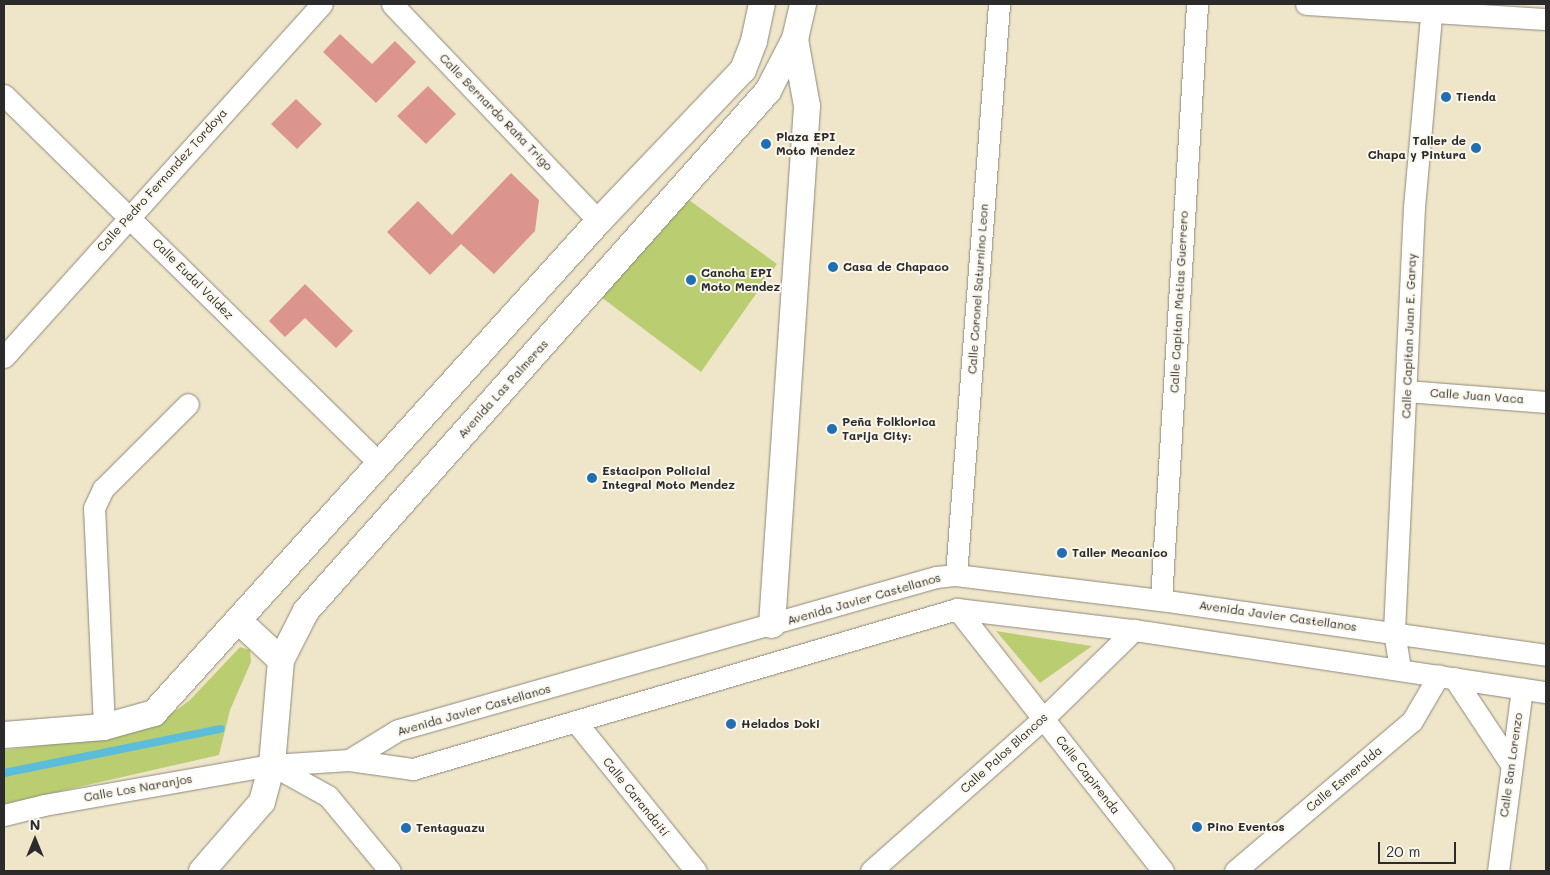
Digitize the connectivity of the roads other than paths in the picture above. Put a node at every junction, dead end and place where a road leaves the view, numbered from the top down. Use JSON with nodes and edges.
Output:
{"nodes":[{"id":1,"x":322,"y":4,"type":"edge"},
{"id":2,"x":392,"y":4,"type":"edge"},
{"id":3,"x":762,"y":4,"type":"edge"},
{"id":4,"x":803,"y":4,"type":"edge"},
{"id":5,"x":999,"y":4,"type":"edge"},
{"id":6,"x":1197,"y":4,"type":"edge"},
{"id":7,"x":1306,"y":4,"type":"edge"},
{"id":8,"x":1432,"y":8,"type":"edge"},
{"id":9,"x":1546,"y":19,"type":"edge"},
{"id":10,"x":795,"y":39,"type":"junction"},
{"id":11,"x":4,"y":95,"type":"edge"},
{"id":12,"x":129,"y":216,"type":"junction"},
{"id":13,"x":599,"y":221,"type":"junction"},
{"id":14,"x":4,"y":357,"type":"edge"},
{"id":15,"x":1407,"y":392,"type":"junction"},
{"id":16,"x":1546,"y":402,"type":"edge"},
{"id":17,"x":188,"y":404,"type":"dead end"},
{"id":18,"x":381,"y":465,"type":"junction"},
{"id":19,"x":956,"y":575,"type":"junction"},
{"id":20,"x":1162,"y":600,"type":"junction"},
{"id":21,"x":957,"y":609,"type":"junction"},
{"id":22,"x":239,"y":621,"type":"junction"},
{"id":23,"x":772,"y":625,"type":"junction"},
{"id":24,"x":1134,"y":630,"type":"junction"},
{"id":25,"x":1394,"y":631,"type":"junction"},
{"id":26,"x":1546,"y":655,"type":"edge"},
{"id":27,"x":281,"y":660,"type":"junction"},
{"id":28,"x":1400,"y":669,"type":"junction"},
{"id":29,"x":1446,"y":677,"type":"junction"},
{"id":30,"x":1522,"y":689,"type":"junction"},
{"id":31,"x":1546,"y":692,"type":"edge"},
{"id":32,"x":1044,"y":718,"type":"junction"},
{"id":33,"x":576,"y":722,"type":"junction"},
{"id":34,"x":104,"y":727,"type":"junction"},
{"id":35,"x":4,"y":735,"type":"edge"},
{"id":36,"x":349,"y":760,"type":"junction"},
{"id":37,"x":1510,"y":764,"type":"junction"},
{"id":38,"x":272,"y":765,"type":"junction"},
{"id":39,"x":4,"y":815,"type":"edge"},
{"id":40,"x":202,"y":871,"type":"edge"},
{"id":41,"x":390,"y":871,"type":"edge"},
{"id":42,"x":696,"y":871,"type":"edge"},
{"id":43,"x":871,"y":871,"type":"edge"},
{"id":44,"x":1163,"y":871,"type":"edge"},
{"id":45,"x":1235,"y":871,"type":"edge"},
{"id":46,"x":1498,"y":871,"type":"edge"}],
"edges":[{"from":1,"to":12,"type":"street","name":"Calle Pedro Fernandez Tordoya"},
{"from":2,"to":13,"type":"street","name":"Calle Bernardo Raña Trigo"},
{"from":3,"to":13,"type":"street"},
{"from":4,"to":10,"type":"street","name":"Avenida Las Palmeras"},
{"from":5,"to":19,"type":"street","name":"Calle Coronel Saturnino Leon"},
{"from":6,"to":20,"type":"street","name":"Calle Capitan Matias Guerrero"},
{"from":7,"to":8,"type":"street"},
{"from":8,"to":9,"type":"street"},
{"from":8,"to":15,"type":"street","name":"Calle Capitan Juan E. Garay"},
{"from":10,"to":23,"type":"street","name":"Avenida Las Palmeras"},
{"from":10,"to":27,"type":"street","name":"Avenida Las Palmeras"},
{"from":11,"to":12,"type":"street","name":"Calle Eudal Valdez"},
{"from":12,"to":14,"type":"street","name":"Calle Pedro Fernandez Tordoya"},
{"from":12,"to":18,"type":"street","name":"Calle Eudal Valdez"},
{"from":13,"to":18,"type":"street"},
{"from":15,"to":16,"type":"street","name":"Calle Juan Vaca"},
{"from":15,"to":25,"type":"street","name":"Calle Capitan Juan E. Garay"},
{"from":17,"to":34,"type":"street"},
{"from":18,"to":22,"type":"street"},
{"from":19,"to":20,"type":"street","name":"Avenida Javier Castellanos"},
{"from":19,"to":23,"type":"street","name":"Avenida Javier Castellanos"},
{"from":20,"to":25,"type":"street","name":"Avenida Javier Castellanos"},
{"from":21,"to":24,"type":"street","name":"Avenida Javier Castellanos"},
{"from":21,"to":32,"type":"street","name":"Calle Capirenda"},
{"from":21,"to":33,"type":"street","name":"Avenida Javier Castellanos"},
{"from":22,"to":27,"type":"street"},
{"from":22,"to":34,"type":"street"},
{"from":23,"to":36,"type":"street","name":"Avenida Javier Castellanos"},
{"from":24,"to":28,"type":"street","name":"Avenida Javier Castellanos"},
{"from":24,"to":32,"type":"street","name":"Calle Palos Blancos"},
{"from":25,"to":26,"type":"street","name":"Avenida Javier Castellanos"},
{"from":25,"to":28,"type":"street","name":"Calle Capitan Juan E. Garay"},
{"from":27,"to":38,"type":"street","name":"Avenida Las Palmeras"},
{"from":28,"to":29,"type":"street","name":"Avenida Javier Castellanos"},
{"from":29,"to":30,"type":"street","name":"Avenida Javier Castellanos"},
{"from":29,"to":37,"type":"street"},
{"from":29,"to":45,"type":"street","name":"Calle Esmeralda"},
{"from":30,"to":31,"type":"street","name":"Avenida Javier Castellanos"},
{"from":30,"to":37,"type":"street","name":"Calle San Lorenzo"},
{"from":32,"to":43,"type":"street","name":"Calle Palos Blancos"},
{"from":32,"to":44,"type":"street","name":"Calle Capirenda"},
{"from":33,"to":36,"type":"street","name":"Avenida Javier Castellanos"},
{"from":33,"to":42,"type":"street","name":"Calle Carandaití"},
{"from":34,"to":35,"type":"street"},
{"from":36,"to":38,"type":"street","name":"Avenida Javier Castellanos"},
{"from":37,"to":46,"type":"street","name":"Calle San Lorenzo"},
{"from":38,"to":39,"type":"street","name":"Calle Los Naranjos"},
{"from":38,"to":40,"type":"street","name":"Avenida Las Palmeras"},
{"from":38,"to":41,"type":"street"}]}
